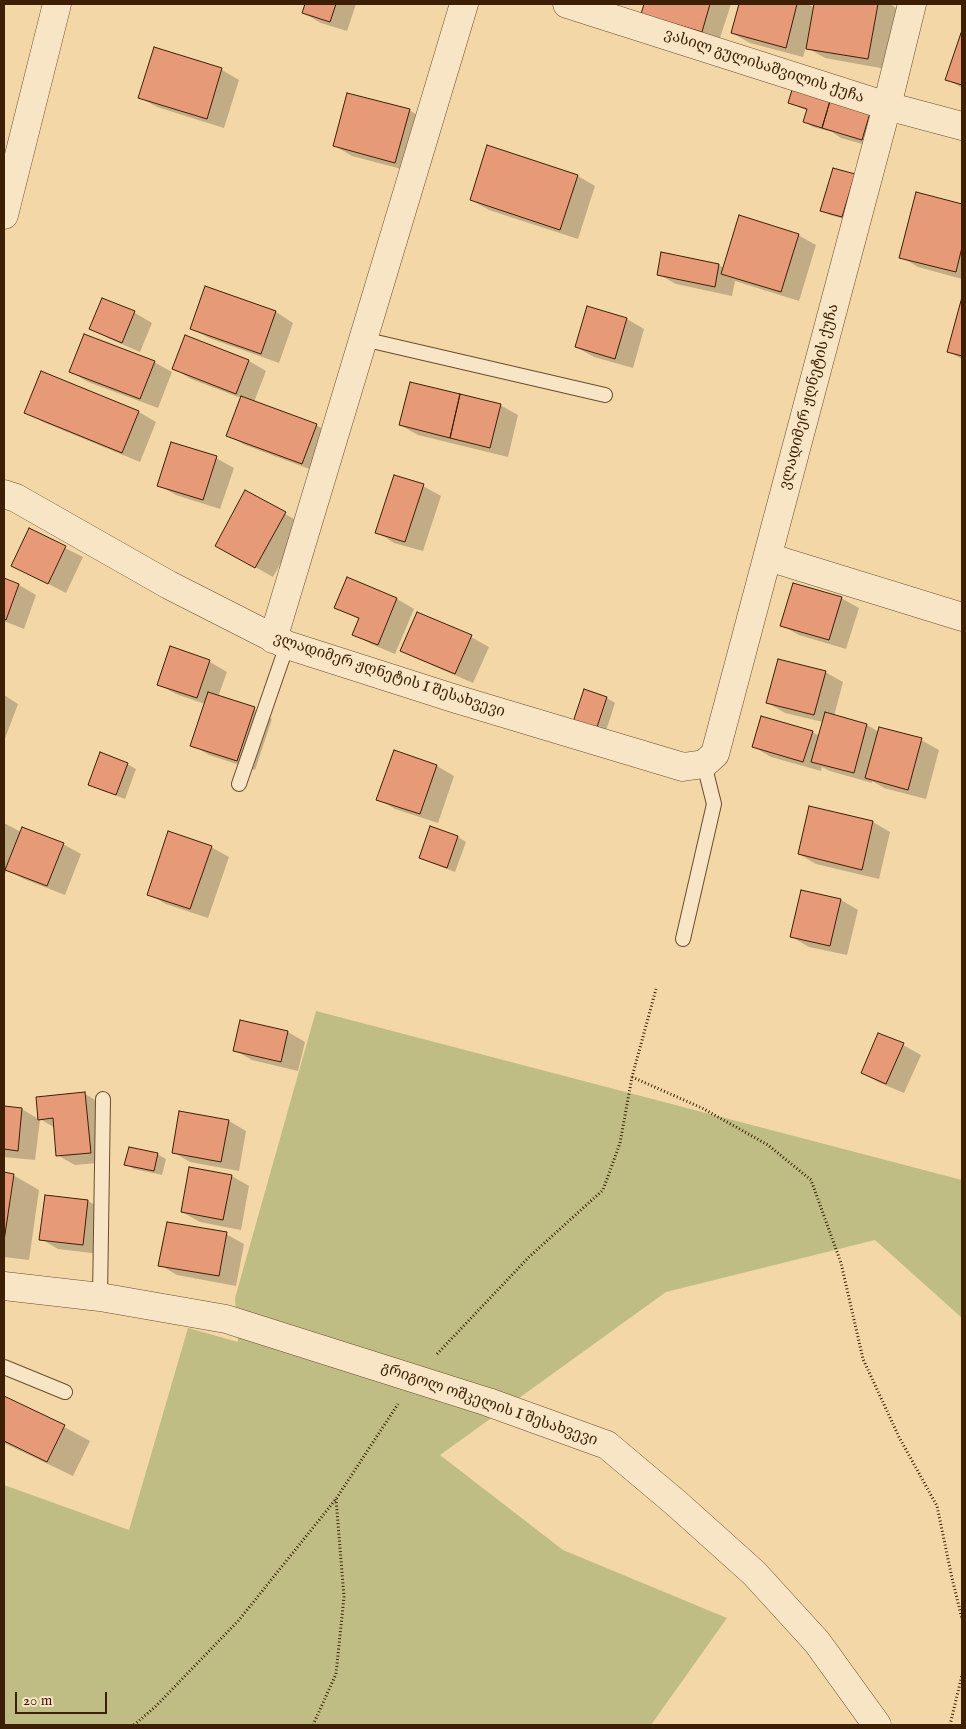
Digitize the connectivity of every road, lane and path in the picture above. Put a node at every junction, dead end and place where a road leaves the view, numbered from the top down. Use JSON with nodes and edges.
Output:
{"nodes":[{"id":1,"x":57,"y":4,"type":"edge"},
{"id":2,"x":464,"y":4,"type":"edge"},
{"id":3,"x":567,"y":4,"type":"edge"},
{"id":4,"x":912,"y":4,"type":"edge"},
{"id":5,"x":887,"y":106,"type":"junction"},
{"id":6,"x":962,"y":126,"type":"edge"},
{"id":7,"x":4,"y":215,"type":"edge"},
{"id":8,"x":363,"y":338,"type":"junction"},
{"id":9,"x":605,"y":395,"type":"dead end"},
{"id":10,"x":4,"y":494,"type":"edge"},
{"id":11,"x":768,"y":557,"type":"junction"},
{"id":12,"x":962,"y":617,"type":"edge"},
{"id":13,"x":280,"y":642,"type":"junction"},
{"id":14,"x":694,"y":765,"type":"junction"},
{"id":15,"x":239,"y":784,"type":"dead end"},
{"id":16,"x":684,"y":939,"type":"dead end"},
{"id":17,"x":632,"y":1076,"type":"dead end"},
{"id":18,"x":103,"y":1099,"type":"dead end"},
{"id":19,"x":4,"y":1286,"type":"edge"},
{"id":20,"x":100,"y":1297,"type":"junction"},
{"id":21,"x":4,"y":1367,"type":"edge"},
{"id":22,"x":65,"y":1392,"type":"dead end"},
{"id":23,"x":336,"y":1499,"type":"dead end"},
{"id":24,"x":962,"y":1618,"type":"edge"},
{"id":25,"x":962,"y":1675,"type":"edge"},
{"id":26,"x":313,"y":1725,"type":"edge"},
{"id":27,"x":877,"y":1725,"type":"edge"},
{"id":28,"x":950,"y":1725,"type":"edge"}],
"edges":[{"from":1,"to":7,"type":"street"},
{"from":2,"to":8,"type":"street"},
{"from":3,"to":5,"type":"street","name":"ვასილ გულისაშვილის ქუჩა"},
{"from":4,"to":5,"type":"street","name":"ვლადიმერ ჟღნეტის ქუჩა"},
{"from":5,"to":6,"type":"street","name":"ვასილ გულისაშვილის ქუჩა"},
{"from":5,"to":11,"type":"street","name":"ვლადიმერ ჟღნეტის ქუჩა"},
{"from":8,"to":9,"type":"lane"},
{"from":8,"to":13,"type":"street"},
{"from":10,"to":13,"type":"street","name":"ვლადიმერ ჟღნეტის I შესახვევი"},
{"from":11,"to":12,"type":"street"},
{"from":11,"to":14,"type":"street","name":"ვლადიმერ ჟღნეტის ქუჩა"},
{"from":13,"to":14,"type":"street","name":"ვლადიმერ ჟღნეტის I შესახვევი"},
{"from":13,"to":15,"type":"lane"},
{"from":14,"to":16,"type":"lane"},
{"from":17,"to":24,"type":"path"},
{"from":18,"to":20,"type":"lane"},
{"from":19,"to":20,"type":"street","name":"გრიგოლ ოშკელის I შესახვევი"},
{"from":20,"to":27,"type":"street","name":"გრიგოლ ოშკელის I შესახვევი"},
{"from":21,"to":22,"type":"lane"},
{"from":23,"to":26,"type":"path"},
{"from":25,"to":28,"type":"path"}]}
